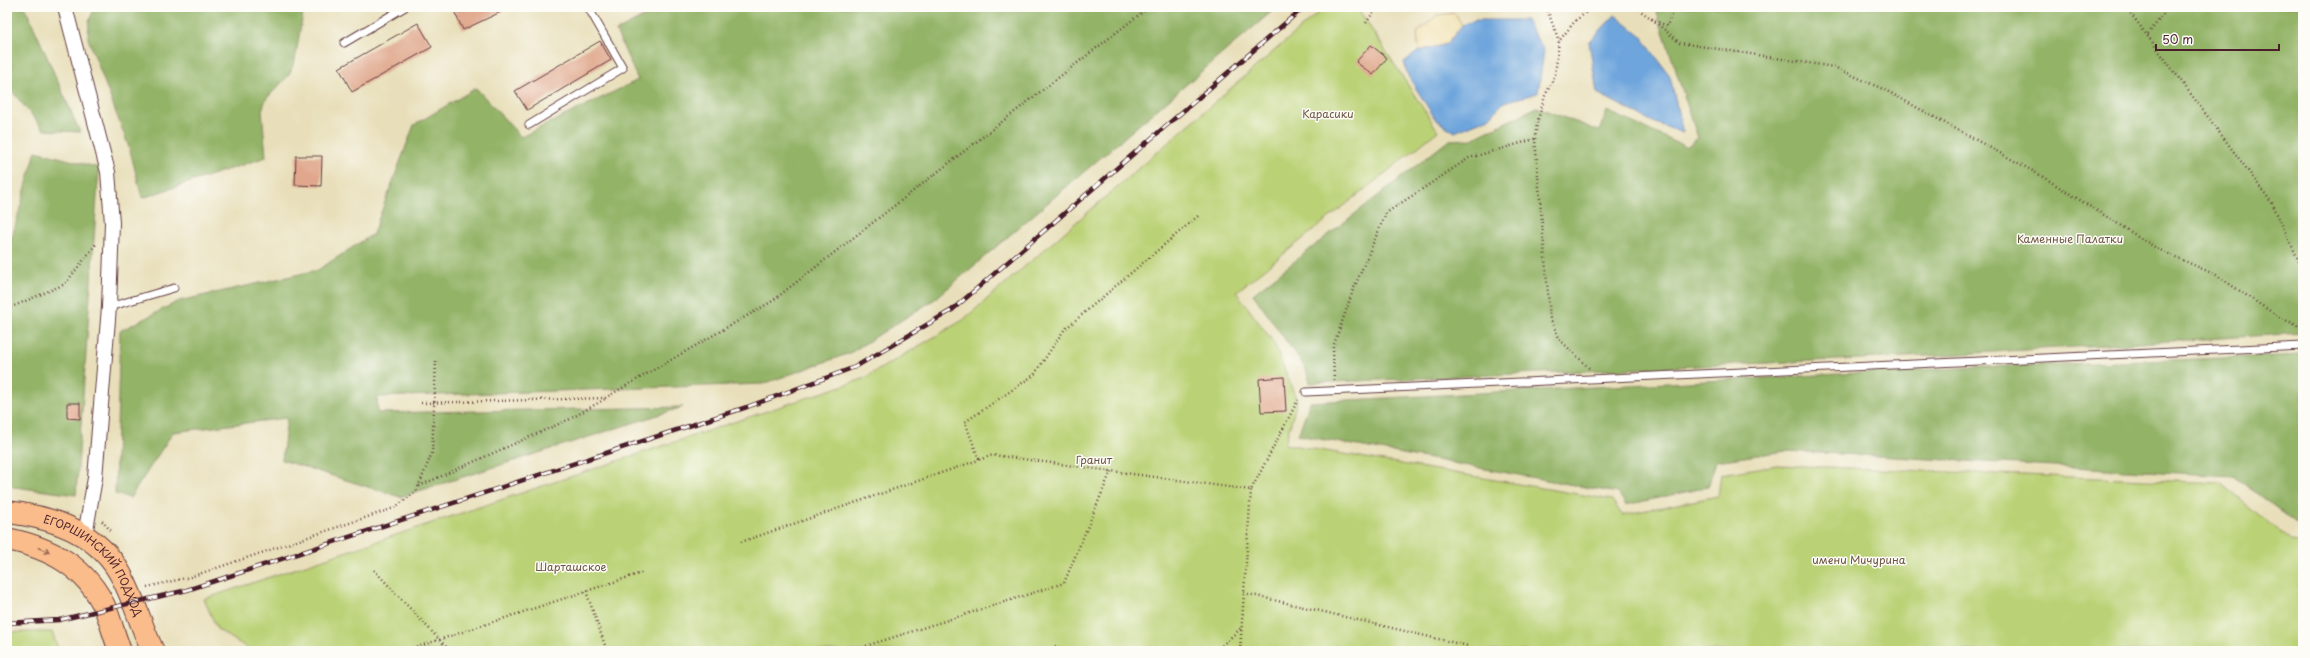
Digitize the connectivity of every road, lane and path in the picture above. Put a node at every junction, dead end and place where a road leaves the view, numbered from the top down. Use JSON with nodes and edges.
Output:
{"nodes":[{"id":1,"x":65,"y":7,"type":"edge"},
{"id":2,"x":405,"y":7,"type":"edge"},
{"id":3,"x":588,"y":7,"type":"edge"},
{"id":4,"x":1149,"y":7,"type":"edge"},
{"id":5,"x":1377,"y":7,"type":"edge"},
{"id":6,"x":1546,"y":7,"type":"edge"},
{"id":7,"x":1593,"y":7,"type":"edge"},
{"id":8,"x":1635,"y":7,"type":"edge"},
{"id":9,"x":1674,"y":7,"type":"edge"},
{"id":10,"x":2126,"y":7,"type":"edge"},
{"id":11,"x":2169,"y":7,"type":"edge"},
{"id":12,"x":1652,"y":19,"type":"junction"},
{"id":13,"x":1366,"y":23,"type":"dead end"},
{"id":14,"x":2148,"y":34,"type":"junction"},
{"id":15,"x":1559,"y":41,"type":"junction"},
{"id":16,"x":344,"y":43,"type":"dead end"},
{"id":17,"x":529,"y":124,"type":"dead end"},
{"id":18,"x":1535,"y":139,"type":"junction"},
{"id":19,"x":1198,"y":216,"type":"dead end"},
{"id":20,"x":112,"y":223,"type":"junction"},
{"id":21,"x":2303,"y":270,"type":"edge"},
{"id":22,"x":174,"y":288,"type":"dead end"},
{"id":23,"x":109,"y":307,"type":"junction"},
{"id":24,"x":7,"y":310,"type":"edge"},
{"id":25,"x":2303,"y":328,"type":"edge"},
{"id":26,"x":2303,"y":346,"type":"edge"},
{"id":27,"x":436,"y":361,"type":"dead end"},
{"id":28,"x":1601,"y":378,"type":"junction"},
{"id":29,"x":1335,"y":391,"type":"junction"},
{"id":30,"x":1306,"y":392,"type":"joint"},
{"id":31,"x":605,"y":398,"type":"junction"},
{"id":32,"x":420,"y":402,"type":"dead end"},
{"id":33,"x":433,"y":402,"type":"junction"},
{"id":34,"x":980,"y":459,"type":"junction"},
{"id":35,"x":1111,"y":471,"type":"junction"},
{"id":36,"x":419,"y":486,"type":"junction"},
{"id":37,"x":1251,"y":490,"type":"junction"},
{"id":38,"x":90,"y":510,"type":"junction"},
{"id":39,"x":7,"y":512,"type":"edge"},
{"id":40,"x":85,"y":535,"type":"junction"},
{"id":41,"x":115,"y":535,"type":"dead end"},
{"id":42,"x":7,"y":539,"type":"edge"},
{"id":43,"x":741,"y":542,"type":"dead end"},
{"id":44,"x":374,"y":570,"type":"dead end"},
{"id":45,"x":644,"y":572,"type":"dead end"},
{"id":46,"x":143,"y":587,"type":"dead end"},
{"id":47,"x":586,"y":591,"type":"junction"},
{"id":48,"x":1244,"y":593,"type":"junction"},
{"id":49,"x":1242,"y":628,"type":"junction"},
{"id":50,"x":440,"y":641,"type":"junction"},
{"id":51,"x":866,"y":646,"type":"dead end"},
{"id":52,"x":1468,"y":646,"type":"dead end"},
{"id":53,"x":1055,"y":647,"type":"dead end"},
{"id":54,"x":120,"y":651,"type":"edge"},
{"id":55,"x":153,"y":651,"type":"edge"},
{"id":56,"x":405,"y":651,"type":"edge"},
{"id":57,"x":450,"y":651,"type":"edge"},
{"id":58,"x":607,"y":651,"type":"edge"},
{"id":59,"x":1084,"y":651,"type":"edge"},
{"id":60,"x":1216,"y":651,"type":"edge"},
{"id":61,"x":1240,"y":651,"type":"edge"},
{"id":62,"x":1852,"y":651,"type":"edge"},
{"id":63,"x":1873,"y":651,"type":"edge"}],
"edges":[{"from":1,"to":20,"type":"street"},
{"from":2,"to":16,"type":"lane"},
{"from":3,"to":17,"type":"lane"},
{"from":4,"to":31,"type":"path"},
{"from":5,"to":13,"type":"path"},
{"from":6,"to":15,"type":"path"},
{"from":7,"to":15,"type":"path"},
{"from":8,"to":12,"type":"path"},
{"from":9,"to":12,"type":"path"},
{"from":10,"to":14,"type":"path"},
{"from":11,"to":14,"type":"path"},
{"from":12,"to":25,"type":"path"},
{"from":14,"to":21,"type":"path"},
{"from":15,"to":18,"type":"path"},
{"from":18,"to":28,"type":"path"},
{"from":18,"to":29,"type":"path"},
{"from":19,"to":34,"type":"path"},
{"from":20,"to":23,"type":"street"},
{"from":20,"to":24,"type":"path"},
{"from":22,"to":23,"type":"lane"},
{"from":23,"to":38,"type":"street"},
{"from":26,"to":28,"type":"lane"},
{"from":27,"to":33,"type":"path"},
{"from":28,"to":29,"type":"lane"},
{"from":29,"to":30,"type":"lane"},
{"from":30,"to":37,"type":"path"},
{"from":31,"to":33,"type":"path"},
{"from":31,"to":36,"type":"path"},
{"from":32,"to":33,"type":"path"},
{"from":33,"to":36,"type":"path"},
{"from":34,"to":35,"type":"path"},
{"from":34,"to":43,"type":"path"},
{"from":35,"to":37,"type":"path"},
{"from":35,"to":51,"type":"path"},
{"from":36,"to":46,"type":"path"},
{"from":37,"to":48,"type":"path"},
{"from":38,"to":40,"type":"street"},
{"from":38,"to":41,"type":"path"},
{"from":39,"to":40,"type":"main road","name":"ЕГОРШИНСКИЙ ПОДХОД"},
{"from":40,"to":55,"type":"main road","name":"ЕГОРШИНСКИЙ ПОДХОД"},
{"from":42,"to":54,"type":"main road","name":"ЕГОРШИНСКИЙ ПОДХОД","one_way":true},
{"from":44,"to":50,"type":"path"},
{"from":45,"to":47,"type":"path"},
{"from":47,"to":50,"type":"path"},
{"from":47,"to":58,"type":"path"},
{"from":48,"to":49,"type":"path"},
{"from":48,"to":52,"type":"path"},
{"from":49,"to":60,"type":"path"},
{"from":49,"to":61,"type":"path"},
{"from":50,"to":56,"type":"path"},
{"from":50,"to":57,"type":"path"},
{"from":53,"to":59,"type":"path"},
{"from":62,"to":63,"type":"path"}]}
